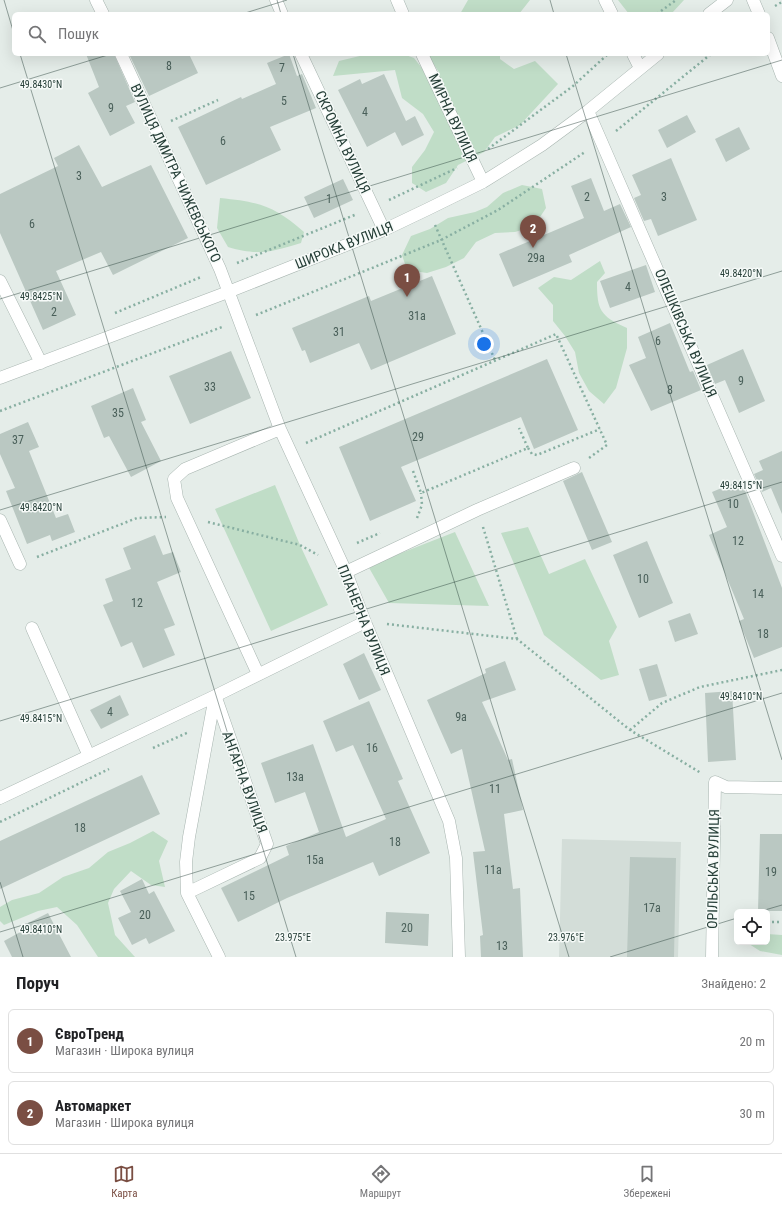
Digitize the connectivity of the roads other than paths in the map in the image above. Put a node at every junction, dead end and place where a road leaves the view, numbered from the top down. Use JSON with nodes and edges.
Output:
{"nodes":[{"id":1,"x":96,"y":0,"type":"edge"},
{"id":2,"x":276,"y":0,"type":"edge"},
{"id":3,"x":397,"y":0,"type":"edge"},
{"id":4,"x":605,"y":0,"type":"edge"},
{"id":5,"x":727,"y":0,"type":"edge"},
{"id":6,"x":754,"y":0,"type":"edge"},
{"id":7,"x":102,"y":12,"type":"edge"},
{"id":8,"x":281,"y":12,"type":"edge"},
{"id":9,"x":402,"y":12,"type":"edge"},
{"id":10,"x":611,"y":12,"type":"edge"},
{"id":11,"x":712,"y":12,"type":"edge"},
{"id":12,"x":758,"y":12,"type":"edge"},
{"id":13,"x":770,"y":43,"type":"edge"},
{"id":14,"x":122,"y":56,"type":"edge"},
{"id":15,"x":302,"y":56,"type":"edge"},
{"id":16,"x":423,"y":56,"type":"edge"},
{"id":17,"x":634,"y":56,"type":"edge"},
{"id":18,"x":655,"y":56,"type":"edge"},
{"id":19,"x":640,"y":68,"type":"junction"},
{"id":20,"x":782,"y":76,"type":"edge"},
{"id":21,"x":588,"y":111,"type":"junction"},
{"id":22,"x":483,"y":182,"type":"junction"},
{"id":23,"x":384,"y":230,"type":"junction"},
{"id":24,"x":0,"y":281,"type":"edge"},
{"id":25,"x":228,"y":292,"type":"junction"},
{"id":26,"x":41,"y":363,"type":"junction"},
{"id":27,"x":0,"y":378,"type":"edge"},
{"id":28,"x":280,"y":429,"type":"junction"},
{"id":29,"x":574,"y":468,"type":"road end"},
{"id":30,"x":0,"y":520,"type":"edge"},
{"id":31,"x":782,"y":556,"type":"edge"},
{"id":32,"x":20,"y":564,"type":"dead end"},
{"id":33,"x":346,"y":572,"type":"junction"},
{"id":34,"x":365,"y":622,"type":"junction"},
{"id":35,"x":32,"y":628,"type":"dead end"},
{"id":36,"x":258,"y":674,"type":"junction"},
{"id":37,"x":215,"y":696,"type":"junction"},
{"id":38,"x":89,"y":756,"type":"junction"},
{"id":39,"x":782,"y":788,"type":"edge"},
{"id":40,"x":0,"y":798,"type":"edge"},
{"id":41,"x":188,"y":893,"type":"junction"},
{"id":42,"x":219,"y":957,"type":"edge"},
{"id":43,"x":459,"y":957,"type":"edge"},
{"id":44,"x":712,"y":957,"type":"edge"}],
"edges":[{"from":1,"to":7,"type":"street"},
{"from":2,"to":8,"type":"street"},
{"from":3,"to":9,"type":"street"},
{"from":4,"to":10,"type":"street"},
{"from":5,"to":11,"type":"street"},
{"from":6,"to":12,"type":"street"},
{"from":13,"to":20,"type":"street"},
{"from":14,"to":25,"type":"street","name":"ВУЛИЦЯ ДМИТРА ЧИЖЕВСЬКОГО"},
{"from":15,"to":23,"type":"street","name":"СКРОМНА ВУЛИЦЯ"},
{"from":16,"to":22,"type":"street","name":"МИРНА ВУЛИЦЯ"},
{"from":17,"to":19,"type":"street"},
{"from":18,"to":19,"type":"street","name":"ШИРОКА ВУЛИЦЯ"},
{"from":19,"to":21,"type":"street","name":"ШИРОКА ВУЛИЦЯ"},
{"from":21,"to":22,"type":"street","name":"ШИРОКА ВУЛИЦЯ"},
{"from":21,"to":31,"type":"street","name":"ОЛЕШКІВСЬКА ВУЛИЦЯ"},
{"from":22,"to":23,"type":"street","name":"ШИРОКА ВУЛИЦЯ"},
{"from":23,"to":25,"type":"street","name":"ШИРОКА ВУЛИЦЯ"},
{"from":24,"to":26,"type":"street"},
{"from":25,"to":26,"type":"street","name":"ШИРОКА ВУЛИЦЯ"},
{"from":25,"to":28,"type":"street","name":"ПЛАНЕРНА ВУЛИЦЯ"},
{"from":26,"to":27,"type":"street","name":"ШИРОКА ВУЛИЦЯ"},
{"from":28,"to":33,"type":"street","name":"ПЛАНЕРНА ВУЛИЦЯ"},
{"from":28,"to":36,"type":"street"},
{"from":29,"to":33,"type":"street"},
{"from":30,"to":32,"type":"street"},
{"from":33,"to":34,"type":"street","name":"ПЛАНЕРНА ВУЛИЦЯ"},
{"from":34,"to":36,"type":"street"},
{"from":34,"to":43,"type":"street","name":"ПЛАНЕРНА ВУЛИЦЯ"},
{"from":35,"to":38,"type":"street"},
{"from":36,"to":37,"type":"street"},
{"from":37,"to":38,"type":"street"},
{"from":37,"to":41,"type":"street","name":"АНГАРНА ВУЛИЦЯ"},
{"from":37,"to":41,"type":"street","name":"АНГАРНА ВУЛИЦЯ"},
{"from":38,"to":40,"type":"street"},
{"from":39,"to":44,"type":"street","name":"ОРІЛЬСЬКА ВУЛИЦЯ"},
{"from":41,"to":42,"type":"street","name":"АНГАРНА ВУЛИЦЯ"}]}
